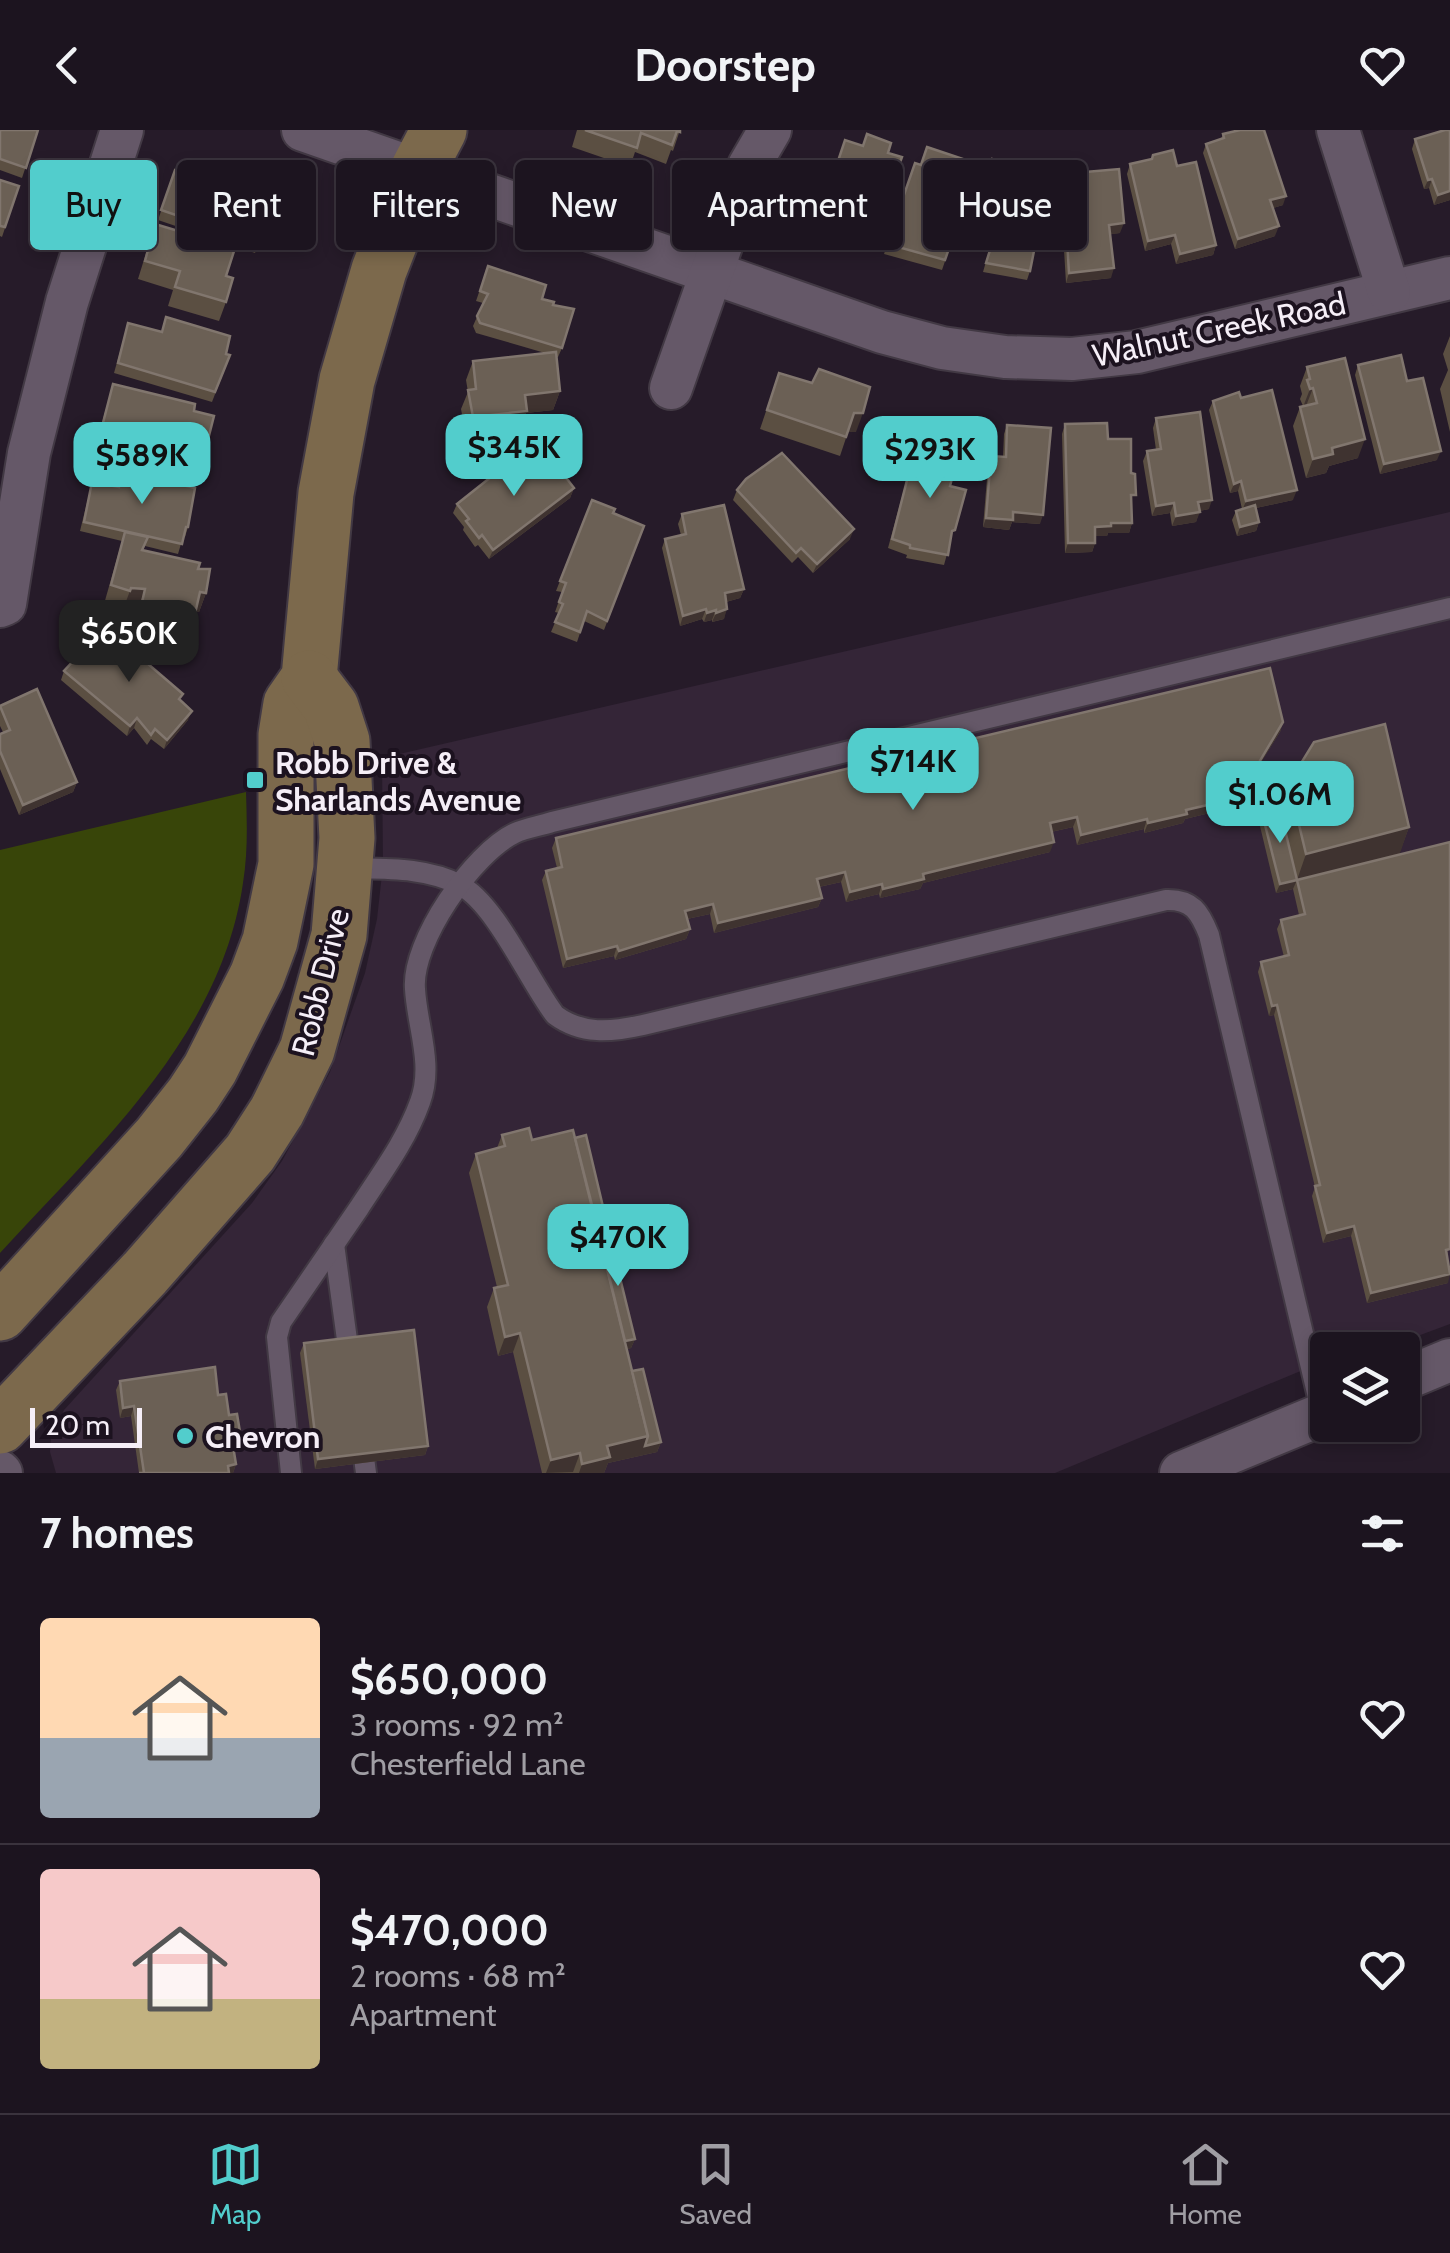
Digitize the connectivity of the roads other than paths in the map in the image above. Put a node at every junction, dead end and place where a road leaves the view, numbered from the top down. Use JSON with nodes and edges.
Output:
{"nodes":[{"id":1,"x":122,"y":130,"type":"edge"},
{"id":2,"x":303,"y":130,"type":"edge"},
{"id":3,"x":770,"y":130,"type":"edge"},
{"id":4,"x":1338,"y":130,"type":"edge"},
{"id":5,"x":429,"y":150,"type":"edge"},
{"id":6,"x":711,"y":272,"type":"junction"},
{"id":7,"x":1450,"y":278,"type":"edge"},
{"id":8,"x":1389,"y":292,"type":"junction"},
{"id":9,"x":671,"y":388,"type":"dead end"},
{"id":10,"x":0,"y":606,"type":"edge"},
{"id":11,"x":1450,"y":608,"type":"edge"},
{"id":12,"x":309,"y":678,"type":"junction"},
{"id":13,"x":345,"y":868,"type":"junction"},
{"id":14,"x":459,"y":884,"type":"junction"},
{"id":15,"x":334,"y":1244,"type":"junction"},
{"id":16,"x":0,"y":1313,"type":"edge"},
{"id":17,"x":1310,"y":1351,"type":"edge"},
{"id":18,"x":1450,"y":1360,"type":"edge"},
{"id":19,"x":1420,"y":1372,"type":"edge"},
{"id":20,"x":352,"y":1378,"type":"edge"},
{"id":21,"x":358,"y":1416,"type":"edge"},
{"id":22,"x":1310,"y":1419,"type":"edge"},
{"id":23,"x":0,"y":1426,"type":"edge"},
{"id":24,"x":292,"y":1473,"type":"edge"},
{"id":25,"x":366,"y":1473,"type":"edge"},
{"id":26,"x":1181,"y":1473,"type":"edge"}],
"edges":[{"from":1,"to":10,"type":"street"},
{"from":2,"to":5,"type":"street","name":"Walnut Creek Road"},
{"from":3,"to":6,"type":"street"},
{"from":4,"to":8,"type":"street"},
{"from":5,"to":6,"type":"street","name":"Walnut Creek Road"},
{"from":5,"to":12,"type":"main road","name":"Robb Drive"},
{"from":6,"to":8,"type":"street","name":"Walnut Creek Road"},
{"from":6,"to":9,"type":"street"},
{"from":7,"to":8,"type":"street","name":"Walnut Creek Road"},
{"from":11,"to":14,"type":"lane"},
{"from":12,"to":13,"type":"main road","name":"Robb Drive"},
{"from":12,"to":16,"type":"main road","name":"Robb Drive"},
{"from":13,"to":14,"type":"lane"},
{"from":13,"to":23,"type":"main road","name":"Robb Drive"},
{"from":14,"to":15,"type":"lane"},
{"from":14,"to":17,"type":"lane"},
{"from":15,"to":20,"type":"lane"},
{"from":15,"to":24,"type":"lane"},
{"from":18,"to":19,"type":"street"},
{"from":21,"to":25,"type":"lane"},
{"from":22,"to":26,"type":"street"}]}
